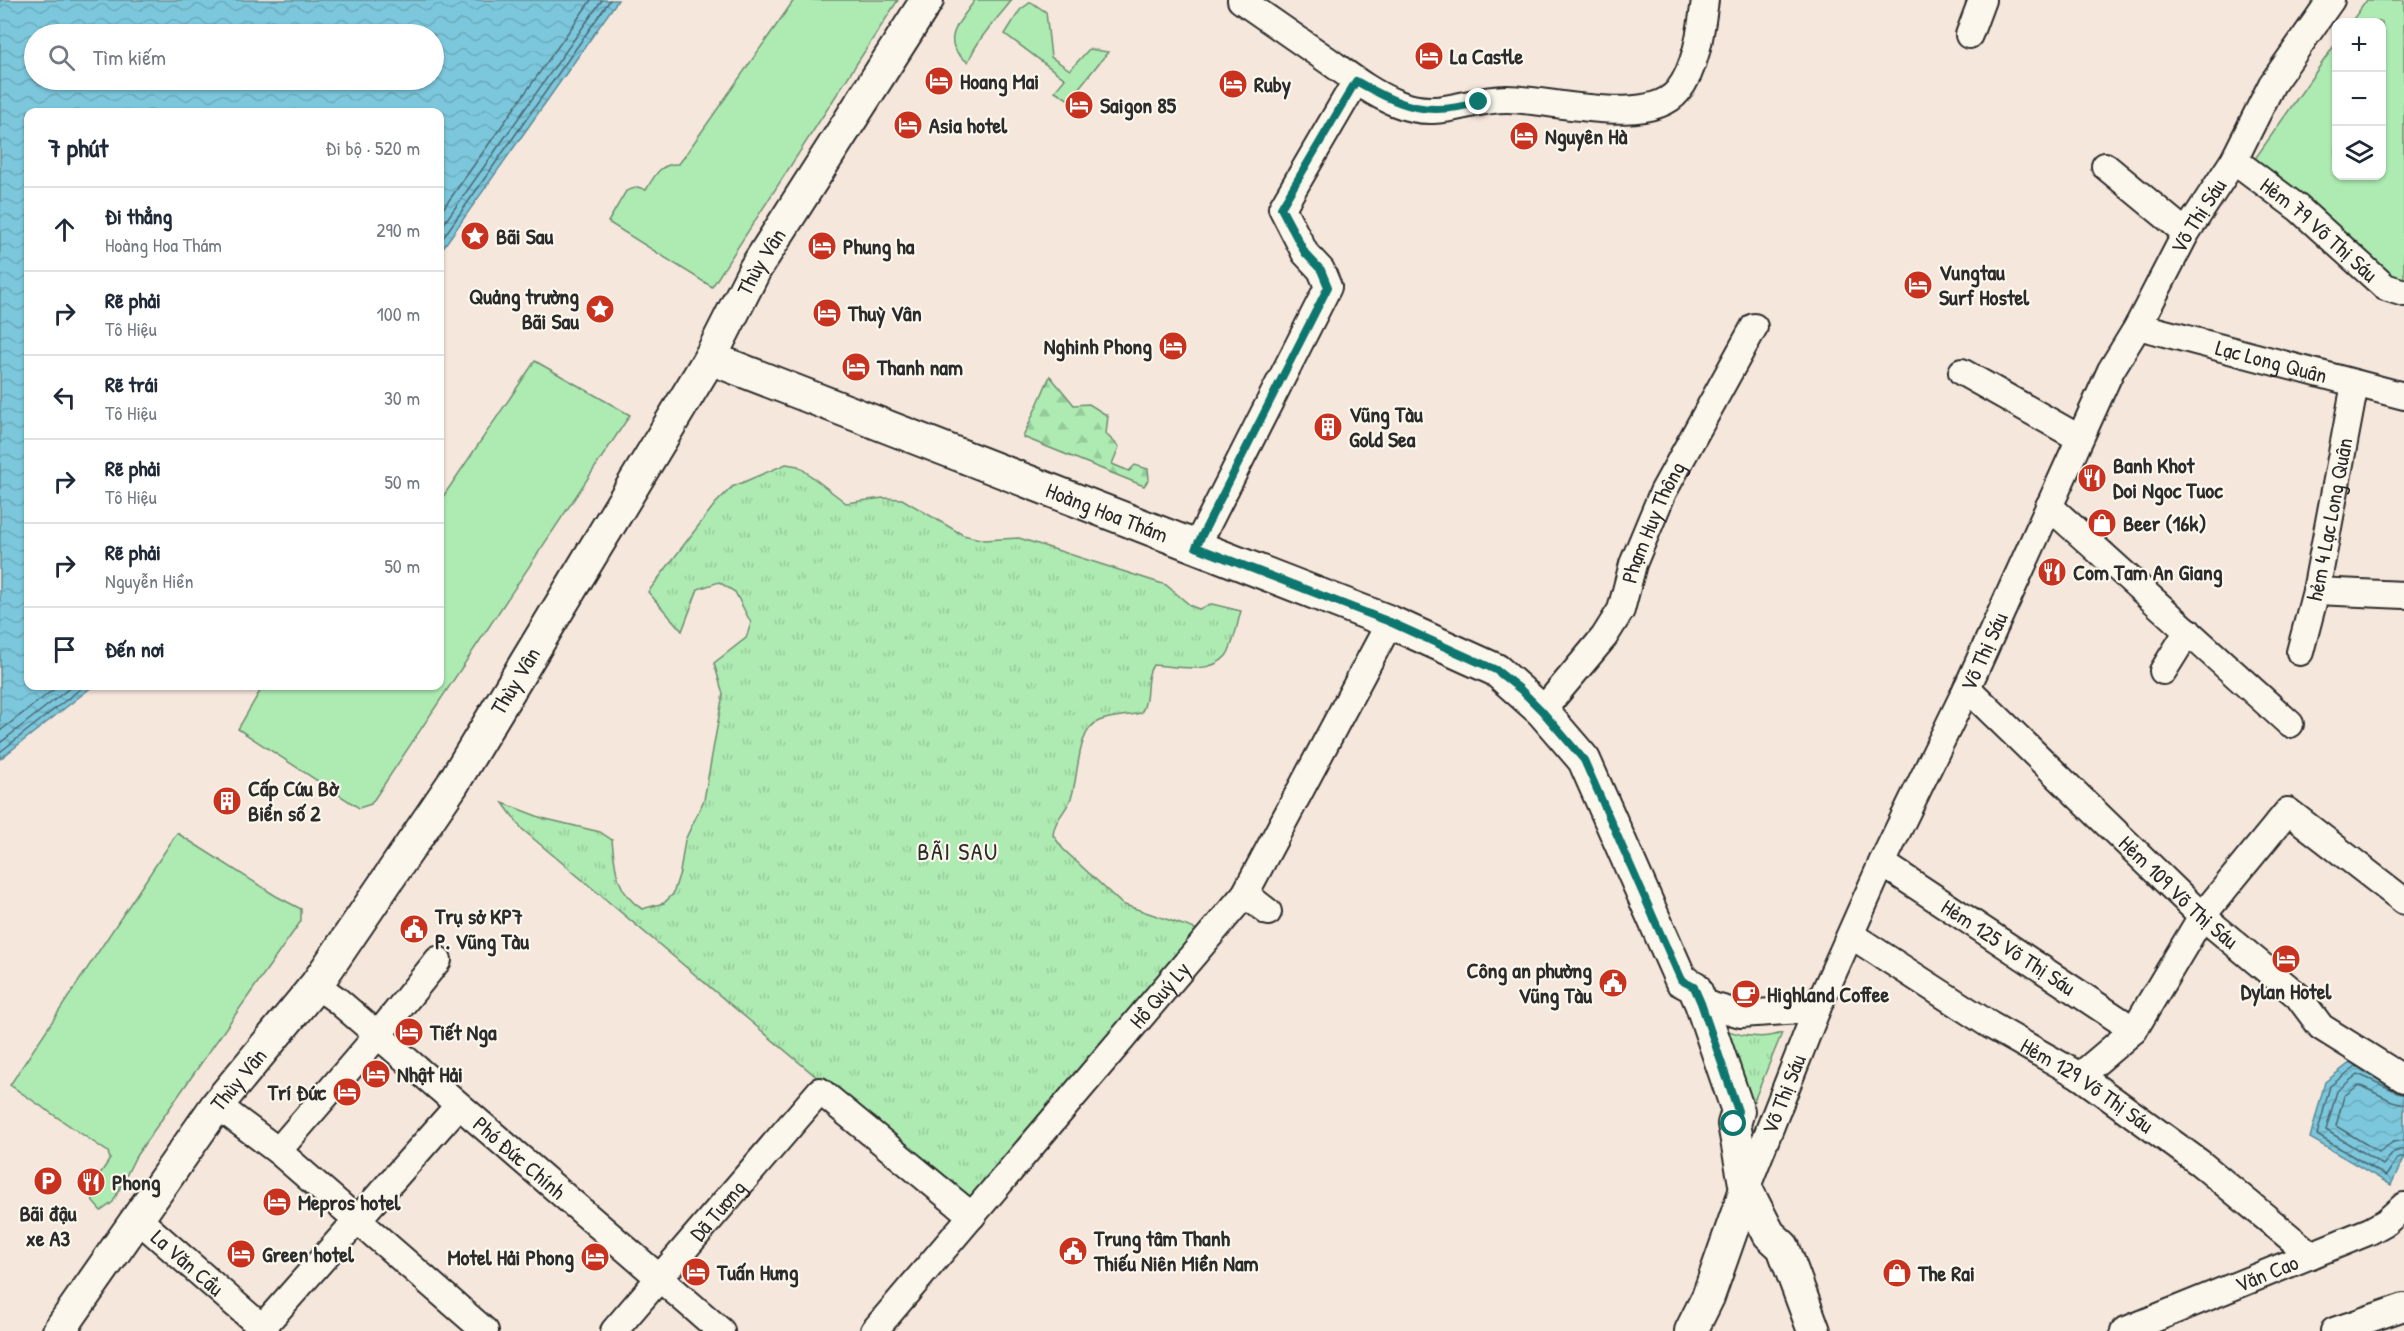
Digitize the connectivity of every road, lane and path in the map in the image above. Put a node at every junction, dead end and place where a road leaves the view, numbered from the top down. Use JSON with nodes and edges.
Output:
{"nodes":[{"id":1,"x":927,"y":0,"type":"edge"},
{"id":2,"x":1241,"y":0,"type":"edge"},
{"id":3,"x":1705,"y":0,"type":"edge"},
{"id":4,"x":1983,"y":0,"type":"edge"},
{"id":5,"x":2331,"y":0,"type":"edge"},
{"id":6,"x":1969,"y":34,"type":"dead end"},
{"id":7,"x":1356,"y":81,"type":"junction"},
{"id":8,"x":2234,"y":160,"type":"junction"},
{"id":9,"x":2105,"y":166,"type":"dead end"},
{"id":10,"x":2186,"y":233,"type":"junction"},
{"id":11,"x":2404,"y":293,"type":"edge"},
{"id":12,"x":2138,"y":326,"type":"junction"},
{"id":13,"x":1754,"y":327,"type":"dead end"},
{"id":14,"x":710,"y":358,"type":"junction"},
{"id":15,"x":1962,"y":372,"type":"dead end"},
{"id":16,"x":2355,"y":384,"type":"junction"},
{"id":17,"x":2404,"y":396,"type":"edge"},
{"id":18,"x":2079,"y":438,"type":"junction"},
{"id":19,"x":2049,"y":506,"type":"junction"},
{"id":20,"x":1196,"y":547,"type":"junction"},
{"id":21,"x":2316,"y":591,"type":"junction"},
{"id":22,"x":2404,"y":595,"type":"edge"},
{"id":23,"x":1390,"y":622,"type":"junction"},
{"id":24,"x":2188,"y":631,"type":"junction"},
{"id":25,"x":2300,"y":652,"type":"dead end"},
{"id":26,"x":2163,"y":670,"type":"dead end"},
{"id":27,"x":1967,"y":688,"type":"junction"},
{"id":28,"x":1542,"y":711,"type":"junction"},
{"id":29,"x":2290,"y":724,"type":"dead end"},
{"id":30,"x":1882,"y":863,"type":"junction"},
{"id":31,"x":1245,"y":894,"type":"junction"},
{"id":32,"x":2404,"y":900,"type":"edge"},
{"id":33,"x":1268,"y":912,"type":"dead end"},
{"id":34,"x":2202,"y":916,"type":"junction"},
{"id":35,"x":1851,"y":935,"type":"junction"},
{"id":36,"x":438,"y":960,"type":"dead end"},
{"id":37,"x":316,"y":985,"type":"junction"},
{"id":38,"x":1691,"y":991,"type":"junction"},
{"id":39,"x":1817,"y":1010,"type":"junction"},
{"id":40,"x":2134,"y":1030,"type":"junction"},
{"id":41,"x":377,"y":1036,"type":"junction"},
{"id":42,"x":2080,"y":1076,"type":"junction"},
{"id":43,"x":2404,"y":1079,"type":"edge"},
{"id":44,"x":218,"y":1105,"type":"junction"},
{"id":45,"x":458,"y":1106,"type":"junction"},
{"id":46,"x":278,"y":1151,"type":"junction"},
{"id":47,"x":1746,"y":1189,"type":"junction"},
{"id":48,"x":2404,"y":1206,"type":"edge"},
{"id":49,"x":972,"y":1216,"type":"junction"},
{"id":50,"x":138,"y":1219,"type":"junction"},
{"id":51,"x":358,"y":1219,"type":"junction"},
{"id":52,"x":1768,"y":1234,"type":"junction"},
{"id":53,"x":2311,"y":1255,"type":"junction"},
{"id":54,"x":659,"y":1278,"type":"junction"},
{"id":55,"x":2404,"y":1307,"type":"edge"},
{"id":56,"x":2375,"y":1325,"type":"edge"},
{"id":57,"x":262,"y":1330,"type":"edge"},
{"id":58,"x":59,"y":1331,"type":"edge"},
{"id":59,"x":485,"y":1331,"type":"edge"},
{"id":60,"x":614,"y":1331,"type":"edge"},
{"id":61,"x":721,"y":1331,"type":"edge"},
{"id":62,"x":874,"y":1331,"type":"edge"},
{"id":63,"x":1690,"y":1331,"type":"edge"},
{"id":64,"x":1793,"y":1331,"type":"edge"},
{"id":65,"x":1814,"y":1331,"type":"edge"},
{"id":66,"x":2124,"y":1331,"type":"edge"},
{"id":67,"x":2334,"y":1331,"type":"edge"}],
"edges":[{"from":1,"to":14,"type":"main road","name":"Thùy Vân"},
{"from":2,"to":7,"type":"street"},
{"from":3,"to":7,"type":"street"},
{"from":4,"to":6,"type":"street"},
{"from":5,"to":8,"type":"street","name":"Võ Thị Sáu"},
{"from":7,"to":20,"type":"street"},
{"from":8,"to":10,"type":"street","name":"Võ Thị Sáu"},
{"from":8,"to":11,"type":"street","name":"Hẻm 79 Võ Thị Sáu"},
{"from":9,"to":10,"type":"street"},
{"from":10,"to":12,"type":"street","name":"Võ Thị Sáu"},
{"from":12,"to":16,"type":"street","name":"Lạc Long Quân"},
{"from":12,"to":18,"type":"street","name":"Võ Thị Sáu"},
{"from":13,"to":28,"type":"street","name":"Phạm Huy Thông"},
{"from":14,"to":20,"type":"main road","name":"Hoàng Hoa Thám"},
{"from":14,"to":37,"type":"main road","name":"Thùy Vân"},
{"from":15,"to":18,"type":"street"},
{"from":16,"to":17,"type":"street","name":"Lạc Long Quân"},
{"from":16,"to":21,"type":"street","name":"hẻm 4 Lạc Long Quân"},
{"from":18,"to":19,"type":"street","name":"Võ Thị Sáu"},
{"from":19,"to":24,"type":"street"},
{"from":19,"to":27,"type":"street","name":"Võ Thị Sáu"},
{"from":20,"to":23,"type":"main road","name":"Hoàng Hoa Thám"},
{"from":21,"to":22,"type":"street"},
{"from":21,"to":25,"type":"street","name":"hẻm 4 Lạc Long Quân"},
{"from":23,"to":28,"type":"main road","name":"Hoàng Hoa Thám"},
{"from":23,"to":31,"type":"street","name":"Hồ Quý Ly"},
{"from":24,"to":26,"type":"street"},
{"from":24,"to":29,"type":"street"},
{"from":27,"to":30,"type":"street","name":"Võ Thị Sáu"},
{"from":27,"to":34,"type":"street","name":"Hẻm 109 Võ Thị Sáu"},
{"from":28,"to":38,"type":"main road","name":"Hoàng Hoa Thám"},
{"from":30,"to":35,"type":"street","name":"Võ Thị Sáu"},
{"from":30,"to":40,"type":"street","name":"Hẻm 125 Võ Thị Sáu"},
{"from":31,"to":33,"type":"street"},
{"from":31,"to":49,"type":"street","name":"Hồ Quý Ly"},
{"from":32,"to":34,"type":"street"},
{"from":34,"to":40,"type":"street"},
{"from":34,"to":43,"type":"street","name":"Hẻm 109 Võ Thị Sáu"},
{"from":35,"to":39,"type":"street","name":"Võ Thị Sáu"},
{"from":35,"to":42,"type":"street","name":"Hẻm 129 Võ Thị Sáu"},
{"from":36,"to":41,"type":"street"},
{"from":37,"to":41,"type":"street","name":"Phó Đức Chính"},
{"from":37,"to":44,"type":"main road","name":"Thùy Vân"},
{"from":38,"to":39,"type":"street"},
{"from":38,"to":47,"type":"main road","name":"Hoàng Hoa Thám"},
{"from":39,"to":47,"type":"street","name":"Võ Thị Sáu"},
{"from":40,"to":42,"type":"street"},
{"from":41,"to":45,"type":"street","name":"Phó Đức Chính"},
{"from":41,"to":46,"type":"street"},
{"from":42,"to":53,"type":"street","name":"Hẻm 129 Võ Thị Sáu"},
{"from":44,"to":46,"type":"street"},
{"from":44,"to":50,"type":"main road","name":"Thùy Vân"},
{"from":45,"to":51,"type":"street"},
{"from":45,"to":54,"type":"street","name":"Phó Đức Chính"},
{"from":46,"to":51,"type":"street"},
{"from":47,"to":52,"type":"main road","name":"Hoàng Hoa Thám"},
{"from":47,"to":63,"type":"main road","name":"Võ Thị Sáu"},
{"from":48,"to":53,"type":"street","name":"Văn Cao"},
{"from":49,"to":54,"type":"street","name":"Dã Tượng"},
{"from":49,"to":62,"type":"street","name":"Hồ Quý Ly"},
{"from":50,"to":57,"type":"street","name":"La Văn Cầu"},
{"from":50,"to":58,"type":"main road","name":"Thùy Vân"},
{"from":51,"to":57,"type":"street"},
{"from":51,"to":59,"type":"street"},
{"from":52,"to":64,"type":"main road","name":"Hoàng Hoa Thám"},
{"from":52,"to":65,"type":"main road","name":"Hoàng Hoa Thám"},
{"from":53,"to":66,"type":"street","name":"Văn Cao"},
{"from":54,"to":60,"type":"street","name":"Dã Tượng"},
{"from":54,"to":61,"type":"street","name":"Phó Đức Chính"},
{"from":55,"to":56,"type":"street"},
{"from":56,"to":67,"type":"street"}]}
